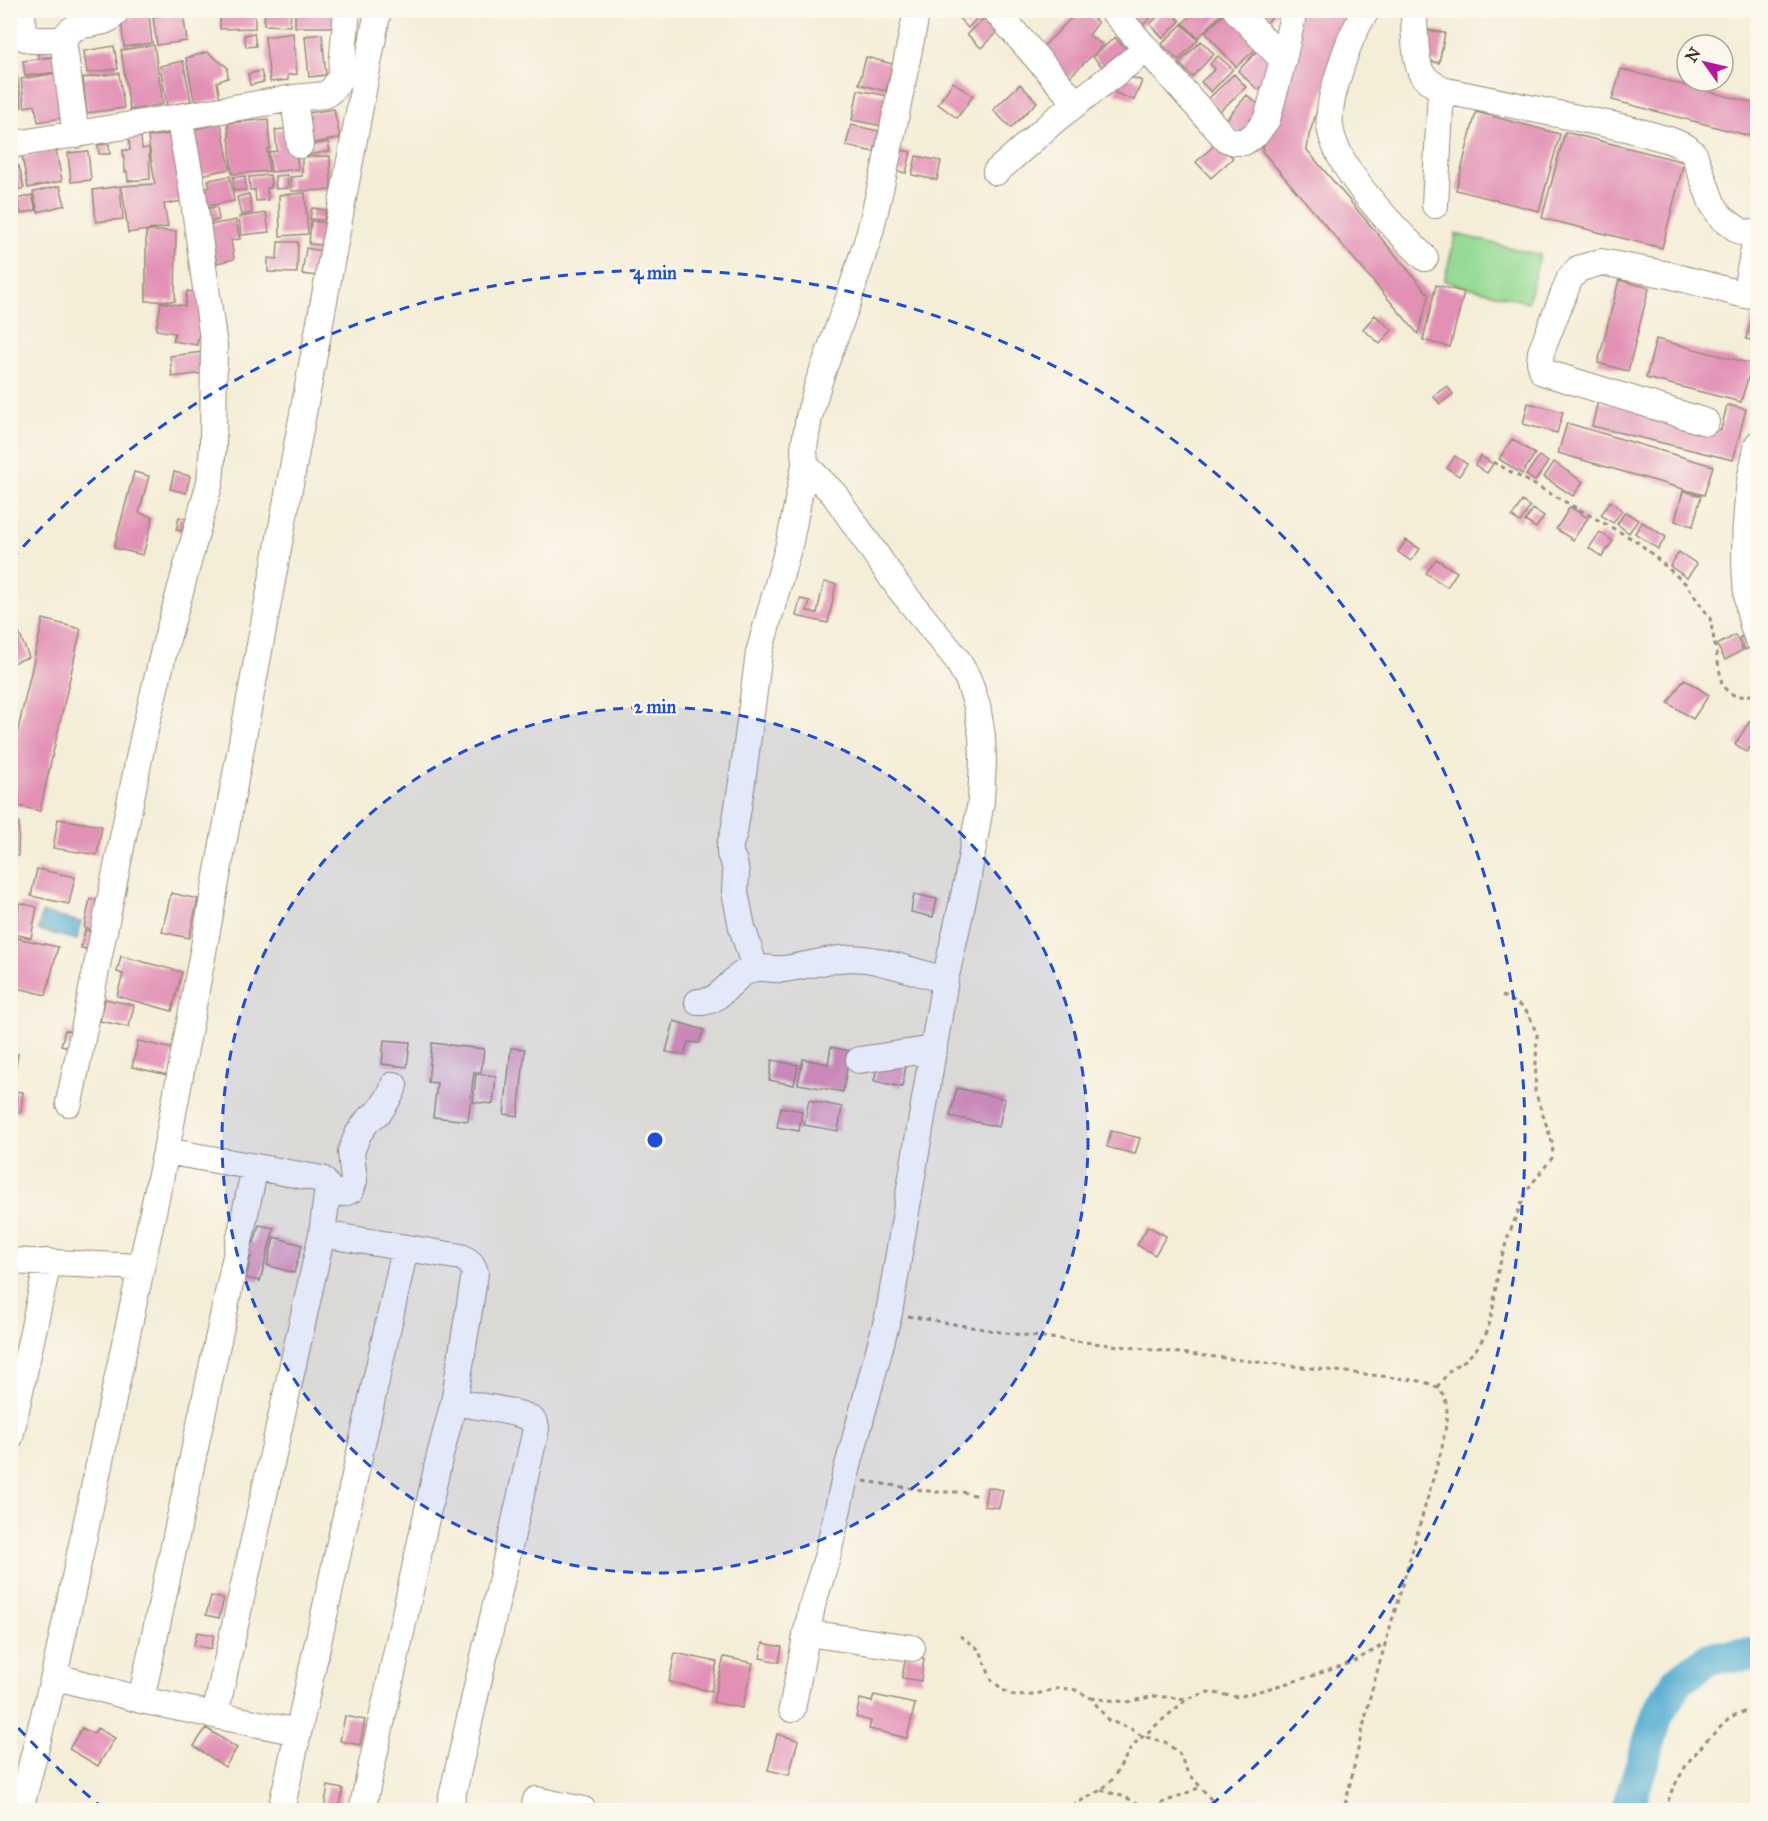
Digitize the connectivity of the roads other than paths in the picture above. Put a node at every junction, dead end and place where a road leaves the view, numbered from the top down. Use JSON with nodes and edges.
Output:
{"nodes":[{"id":1,"x":22,"y":10,"type":"edge"},
{"id":2,"x":117,"y":10,"type":"edge"},
{"id":3,"x":347,"y":10,"type":"edge"},
{"id":4,"x":378,"y":10,"type":"edge"},
{"id":5,"x":917,"y":10,"type":"edge"},
{"id":6,"x":995,"y":10,"type":"edge"},
{"id":7,"x":1112,"y":10,"type":"edge"},
{"id":8,"x":1236,"y":10,"type":"edge"},
{"id":9,"x":1294,"y":10,"type":"edge"},
{"id":10,"x":1367,"y":10,"type":"edge"},
{"id":11,"x":1418,"y":16,"type":"edge"},
{"id":12,"x":63,"y":40,"type":"junction"},
{"id":13,"x":1147,"y":49,"type":"junction"},
{"id":14,"x":1283,"y":60,"type":"junction"},
{"id":15,"x":1441,"y":90,"type":"junction"},
{"id":16,"x":294,"y":98,"type":"junction"},
{"id":17,"x":1076,"y":103,"type":"junction"},
{"id":18,"x":179,"y":117,"type":"junction"},
{"id":19,"x":76,"y":135,"type":"junction"},
{"id":20,"x":10,"y":145,"type":"edge"},
{"id":21,"x":300,"y":145,"type":"dead end"},
{"id":22,"x":996,"y":172,"type":"dead end"},
{"id":23,"x":1435,"y":205,"type":"dead end"},
{"id":24,"x":1757,"y":234,"type":"edge"},
{"id":25,"x":1425,"y":258,"type":"dead end"},
{"id":26,"x":1751,"y":297,"type":"edge"},
{"id":27,"x":1706,"y":422,"type":"dead end"},
{"id":28,"x":1758,"y":444,"type":"edge"},
{"id":29,"x":805,"y":465,"type":"junction"},
{"id":30,"x":1753,"y":494,"type":"edge"},
{"id":31,"x":1758,"y":639,"type":"edge"},
{"id":32,"x":755,"y":968,"type":"junction"},
{"id":33,"x":945,"y":980,"type":"junction"},
{"id":34,"x":698,"y":1002,"type":"dead end"},
{"id":35,"x":934,"y":1049,"type":"junction"},
{"id":36,"x":859,"y":1060,"type":"dead end"},
{"id":37,"x":394,"y":1085,"type":"dead end"},
{"id":38,"x":69,"y":1103,"type":"dead end"},
{"id":39,"x":166,"y":1151,"type":"junction"},
{"id":40,"x":255,"y":1167,"type":"junction"},
{"id":41,"x":328,"y":1192,"type":"junction"},
{"id":42,"x":322,"y":1234,"type":"junction"},
{"id":43,"x":405,"y":1249,"type":"junction"},
{"id":44,"x":10,"y":1262,"type":"edge"},
{"id":45,"x":48,"y":1262,"type":"junction"},
{"id":46,"x":141,"y":1267,"type":"junction"},
{"id":47,"x":21,"y":1343,"type":"edge"},
{"id":48,"x":454,"y":1402,"type":"junction"},
{"id":49,"x":10,"y":1437,"type":"edge"},
{"id":50,"x":806,"y":1633,"type":"junction"},
{"id":51,"x":912,"y":1648,"type":"dead end"},
{"id":52,"x":54,"y":1676,"type":"junction"},
{"id":53,"x":141,"y":1700,"type":"junction"},
{"id":54,"x":792,"y":1709,"type":"dead end"},
{"id":55,"x":215,"y":1715,"type":"junction"},
{"id":56,"x":298,"y":1732,"type":"junction"},
{"id":57,"x":20,"y":1810,"type":"edge"},
{"id":58,"x":281,"y":1810,"type":"edge"},
{"id":59,"x":362,"y":1810,"type":"edge"},
{"id":60,"x":449,"y":1810,"type":"edge"},
{"id":61,"x":534,"y":1810,"type":"edge"},
{"id":62,"x":583,"y":1810,"type":"edge"}],
"edges":[{"from":1,"to":12,"type":"street"},
{"from":2,"to":12,"type":"street"},
{"from":3,"to":16,"type":"street"},
{"from":4,"to":39,"type":"street"},
{"from":5,"to":29,"type":"street"},
{"from":6,"to":17,"type":"street"},
{"from":7,"to":13,"type":"street"},
{"from":8,"to":14,"type":"street"},
{"from":9,"to":14,"type":"street"},
{"from":10,"to":25,"type":"street"},
{"from":11,"to":15,"type":"street"},
{"from":12,"to":19,"type":"street"},
{"from":13,"to":14,"type":"street"},
{"from":13,"to":17,"type":"street"},
{"from":15,"to":23,"type":"street"},
{"from":15,"to":24,"type":"street"},
{"from":16,"to":18,"type":"street"},
{"from":16,"to":21,"type":"street"},
{"from":17,"to":22,"type":"street"},
{"from":18,"to":19,"type":"street"},
{"from":18,"to":38,"type":"street"},
{"from":19,"to":20,"type":"street"},
{"from":24,"to":26,"type":"street"},
{"from":26,"to":27,"type":"street"},
{"from":28,"to":30,"type":"street"},
{"from":29,"to":32,"type":"street"},
{"from":29,"to":33,"type":"street"},
{"from":30,"to":31,"type":"street"},
{"from":32,"to":33,"type":"street"},
{"from":32,"to":34,"type":"street"},
{"from":33,"to":35,"type":"street"},
{"from":35,"to":36,"type":"street"},
{"from":35,"to":50,"type":"street"},
{"from":37,"to":41,"type":"street"},
{"from":39,"to":40,"type":"street"},
{"from":39,"to":46,"type":"street"},
{"from":40,"to":41,"type":"street"},
{"from":40,"to":53,"type":"street"},
{"from":41,"to":42,"type":"street"},
{"from":42,"to":43,"type":"street"},
{"from":42,"to":55,"type":"street"},
{"from":43,"to":48,"type":"street"},
{"from":43,"to":56,"type":"street"},
{"from":44,"to":45,"type":"street"},
{"from":45,"to":46,"type":"street"},
{"from":45,"to":47,"type":"street"},
{"from":46,"to":52,"type":"street"},
{"from":47,"to":49,"type":"street"},
{"from":48,"to":59,"type":"street"},
{"from":48,"to":60,"type":"street"},
{"from":50,"to":51,"type":"street"},
{"from":50,"to":54,"type":"street"},
{"from":52,"to":53,"type":"street"},
{"from":52,"to":57,"type":"street"},
{"from":53,"to":55,"type":"street"},
{"from":55,"to":56,"type":"street"},
{"from":56,"to":58,"type":"street"},
{"from":61,"to":62,"type":"street"}]}
